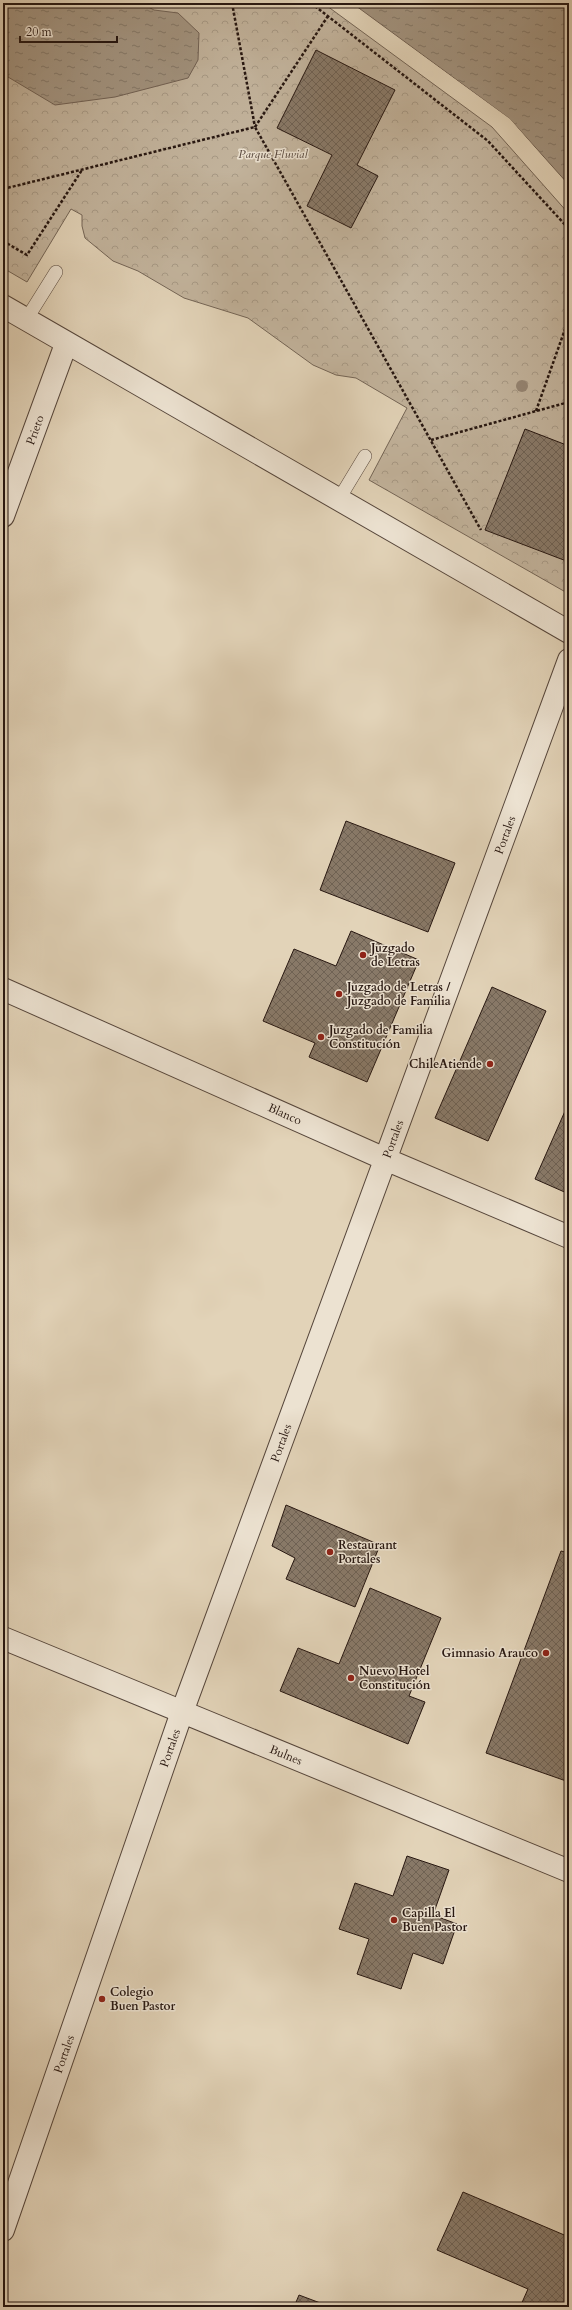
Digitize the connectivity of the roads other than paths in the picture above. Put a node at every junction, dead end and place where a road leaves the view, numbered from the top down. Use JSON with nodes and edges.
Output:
{"nodes":[{"id":1,"x":56,"y":272,"type":"dead end"},
{"id":2,"x":3,"y":306,"type":"edge"},
{"id":3,"x":26,"y":320,"type":"junction"},
{"id":4,"x":66,"y":344,"type":"junction"},
{"id":5,"x":365,"y":456,"type":"dead end"},
{"id":6,"x":339,"y":499,"type":"junction"},
{"id":7,"x":3,"y":516,"type":"edge"},
{"id":8,"x":569,"y":632,"type":"edge"},
{"id":9,"x":569,"y":660,"type":"edge"},
{"id":10,"x":3,"y":989,"type":"edge"},
{"id":11,"x":386,"y":1159,"type":"junction"},
{"id":12,"x":569,"y":1237,"type":"edge"},
{"id":13,"x":3,"y":1638,"type":"edge"},
{"id":14,"x":182,"y":1712,"type":"junction"},
{"id":15,"x":569,"y":1871,"type":"edge"},
{"id":16,"x":3,"y":2230,"type":"edge"}],
"edges":[{"from":1,"to":3,"type":"lane"},
{"from":2,"to":3,"type":"street"},
{"from":3,"to":4,"type":"street"},
{"from":4,"to":6,"type":"street"},
{"from":4,"to":7,"type":"street","name":"Prieto"},
{"from":5,"to":6,"type":"lane"},
{"from":6,"to":8,"type":"street"},
{"from":9,"to":11,"type":"street","name":"Portales"},
{"from":10,"to":11,"type":"street","name":"Blanco"},
{"from":11,"to":12,"type":"street","name":"Blanco"},
{"from":11,"to":14,"type":"street","name":"Portales"},
{"from":13,"to":14,"type":"street","name":"Bulnes"},
{"from":14,"to":15,"type":"street","name":"Bulnes"},
{"from":14,"to":16,"type":"street","name":"Portales"}]}
